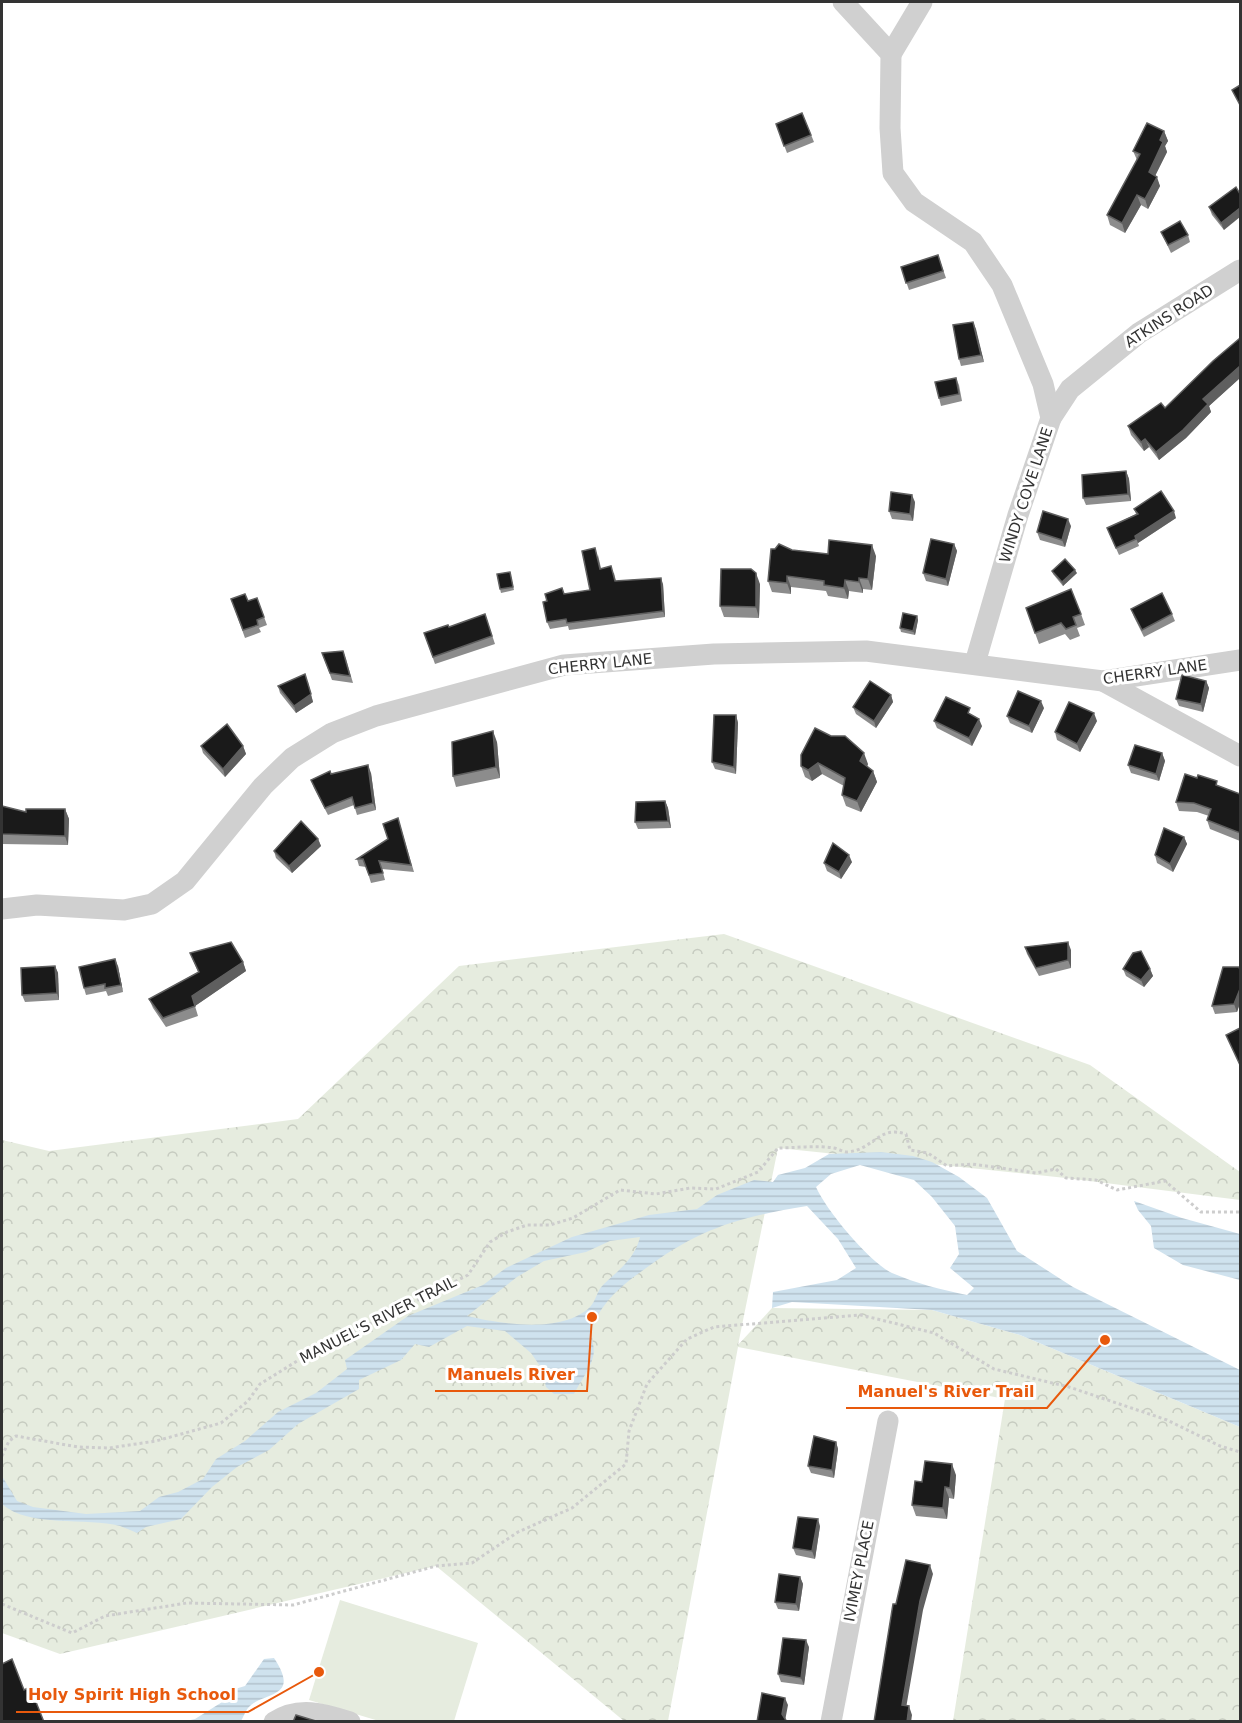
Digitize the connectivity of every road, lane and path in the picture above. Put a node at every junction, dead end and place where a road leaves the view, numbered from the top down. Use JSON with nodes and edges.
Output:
{"nodes":[{"id":1,"x":843,"y":2,"type":"edge"},
{"id":2,"x":922,"y":2,"type":"edge"},
{"id":3,"x":891,"y":54,"type":"junction"},
{"id":4,"x":1240,"y":270,"type":"edge"},
{"id":5,"x":1051,"y":418,"type":"junction"},
{"id":6,"x":1240,"y":660,"type":"edge"},
{"id":7,"x":975,"y":663,"type":"junction"},
{"id":8,"x":1103,"y":681,"type":"junction"},
{"id":9,"x":1240,"y":756,"type":"edge"},
{"id":10,"x":2,"y":909,"type":"edge"},
{"id":11,"x":1240,"y":1212,"type":"edge"},
{"id":12,"x":888,"y":1421,"type":"dead end"},
{"id":13,"x":1240,"y":1452,"type":"edge"},
{"id":14,"x":2,"y":1455,"type":"edge"},
{"id":15,"x":2,"y":1604,"type":"edge"},
{"id":16,"x":274,"y":1722,"type":"edge"},
{"id":17,"x":350,"y":1722,"type":"edge"},
{"id":18,"x":831,"y":1722,"type":"edge"}],
"edges":[{"from":1,"to":3,"type":"street"},
{"from":2,"to":3,"type":"street"},
{"from":3,"to":5,"type":"street","name":"WINDY COVE LANE"},
{"from":4,"to":5,"type":"street","name":"ATKINS ROAD"},
{"from":5,"to":7,"type":"street","name":"WINDY COVE LANE"},
{"from":6,"to":8,"type":"street","name":"CHERRY LANE"},
{"from":7,"to":8,"type":"street","name":"CHERRY LANE"},
{"from":7,"to":10,"type":"street","name":"CHERRY LANE"},
{"from":8,"to":9,"type":"street"},
{"from":11,"to":14,"type":"path","name":"MANUEL'S RIVER TRAIL"},
{"from":12,"to":18,"type":"street","name":"IVIMEY PLACE"},
{"from":13,"to":15,"type":"path"},
{"from":16,"to":17,"type":"street"}]}
